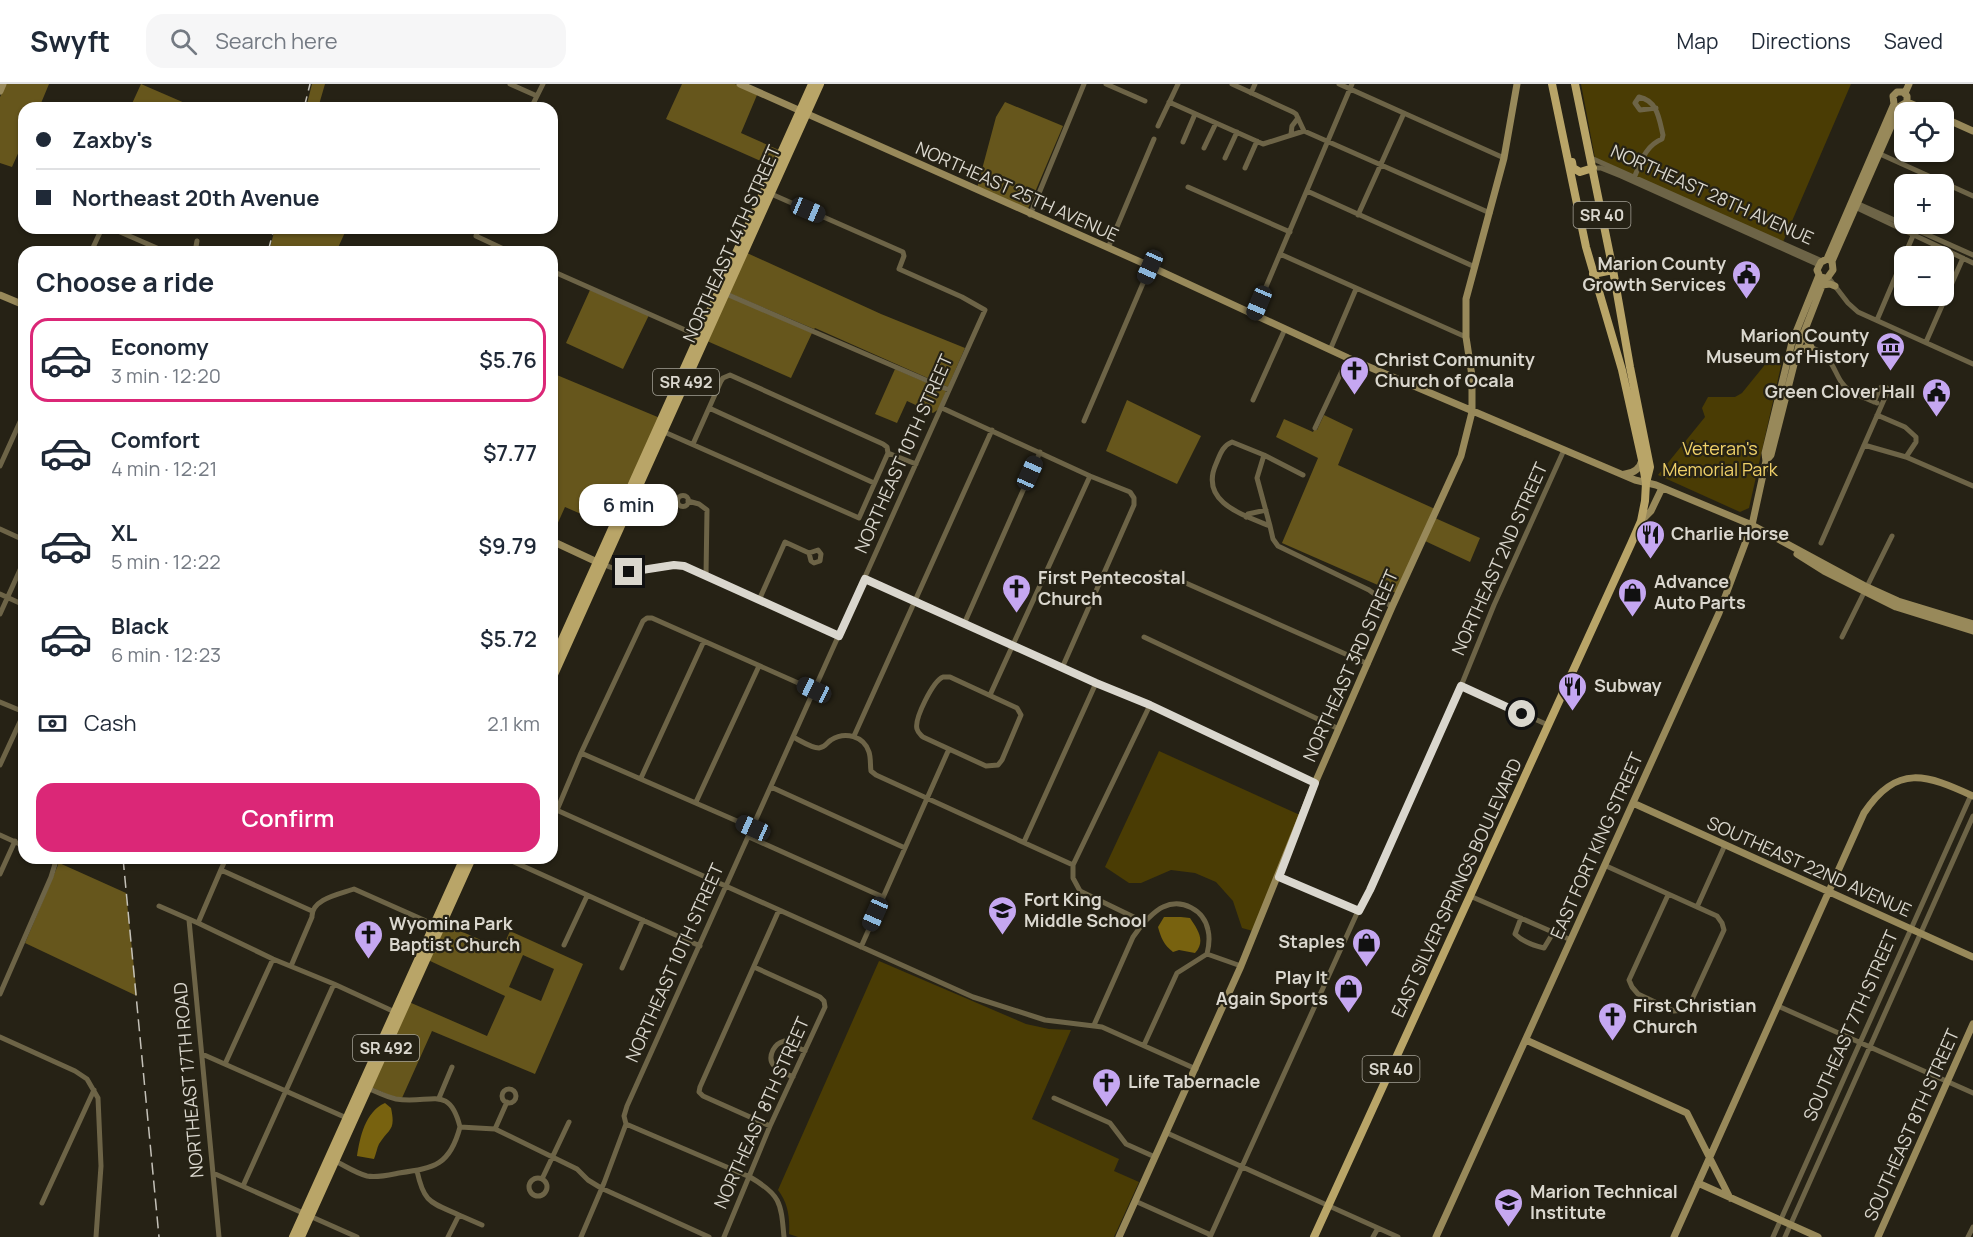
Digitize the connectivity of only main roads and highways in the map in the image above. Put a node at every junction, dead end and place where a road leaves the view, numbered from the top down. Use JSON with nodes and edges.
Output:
{"nodes":[{"id":1,"x":812,"y":84,"type":"edge"},
{"id":2,"x":820,"y":84,"type":"edge"},
{"id":3,"x":1552,"y":84,"type":"edge"},
{"id":4,"x":1575,"y":84,"type":"edge"},
{"id":5,"x":804,"y":113,"type":"junction"},
{"id":6,"x":1558,"y":115,"type":"junction"},
{"id":7,"x":1593,"y":168,"type":"junction"},
{"id":8,"x":1613,"y":270,"type":"junction"},
{"id":9,"x":1593,"y":274,"type":"junction"},
{"id":10,"x":1646,"y":483,"type":"junction"},
{"id":11,"x":600,"y":563,"type":"junction"},
{"id":12,"x":558,"y":650,"type":"edge"},
{"id":13,"x":558,"y":665,"type":"edge"},
{"id":14,"x":462,"y":864,"type":"edge"},
{"id":15,"x":469,"y":864,"type":"edge"},
{"id":16,"x":437,"y":926,"type":"junction"},
{"id":17,"x":307,"y":1214,"type":"junction"},
{"id":18,"x":293,"y":1237,"type":"edge"},
{"id":19,"x":301,"y":1237,"type":"edge"},
{"id":20,"x":1314,"y":1237,"type":"edge"}],
"edges":[{"from":1,"to":5,"type":"main road","name":"NORTHEAST 14TH STREET","number":"SR 492"},
{"from":2,"to":5,"type":"main road","name":"NORTHEAST 14TH STREET","number":"SR 492"},
{"from":3,"to":6,"type":"main road","name":"EAST SILVER SPRINGS BOULEVARD","number":"SR 40"},
{"from":4,"to":7,"type":"main road","name":"EAST SILVER SPRINGS BOULEVARD","number":"SR 40"},
{"from":5,"to":11,"type":"main road","name":"NORTHEAST 14TH STREET","number":"SR 492"},
{"from":6,"to":7,"type":"main road"},
{"from":6,"to":9,"type":"main road","name":"EAST SILVER SPRINGS BOULEVARD","number":"SR 40"},
{"from":7,"to":8,"type":"main road","name":"EAST SILVER SPRINGS BOULEVARD","number":"SR 40"},
{"from":8,"to":9,"type":"main road"},
{"from":8,"to":10,"type":"main road","name":"EAST SILVER SPRINGS BOULEVARD","number":"SR 40"},
{"from":9,"to":10,"type":"main road","name":"EAST SILVER SPRINGS BOULEVARD","number":"SR 40"},
{"from":10,"to":20,"type":"main road","name":"EAST SILVER SPRINGS BOULEVARD","number":"SR 40"},
{"from":11,"to":12,"type":"main road","name":"NORTHEAST 14TH STREET","number":"SR 492"},
{"from":11,"to":13,"type":"main road","name":"NORTHEAST 14TH STREET","number":"SR 492"},
{"from":14,"to":16,"type":"main road","number":"SR 492"},
{"from":15,"to":16,"type":"main road","number":"SR 492"},
{"from":16,"to":17,"type":"main road","number":"SR 492"},
{"from":17,"to":18,"type":"main road","number":"SR 492"},
{"from":17,"to":19,"type":"main road","number":"SR 492"}]}
